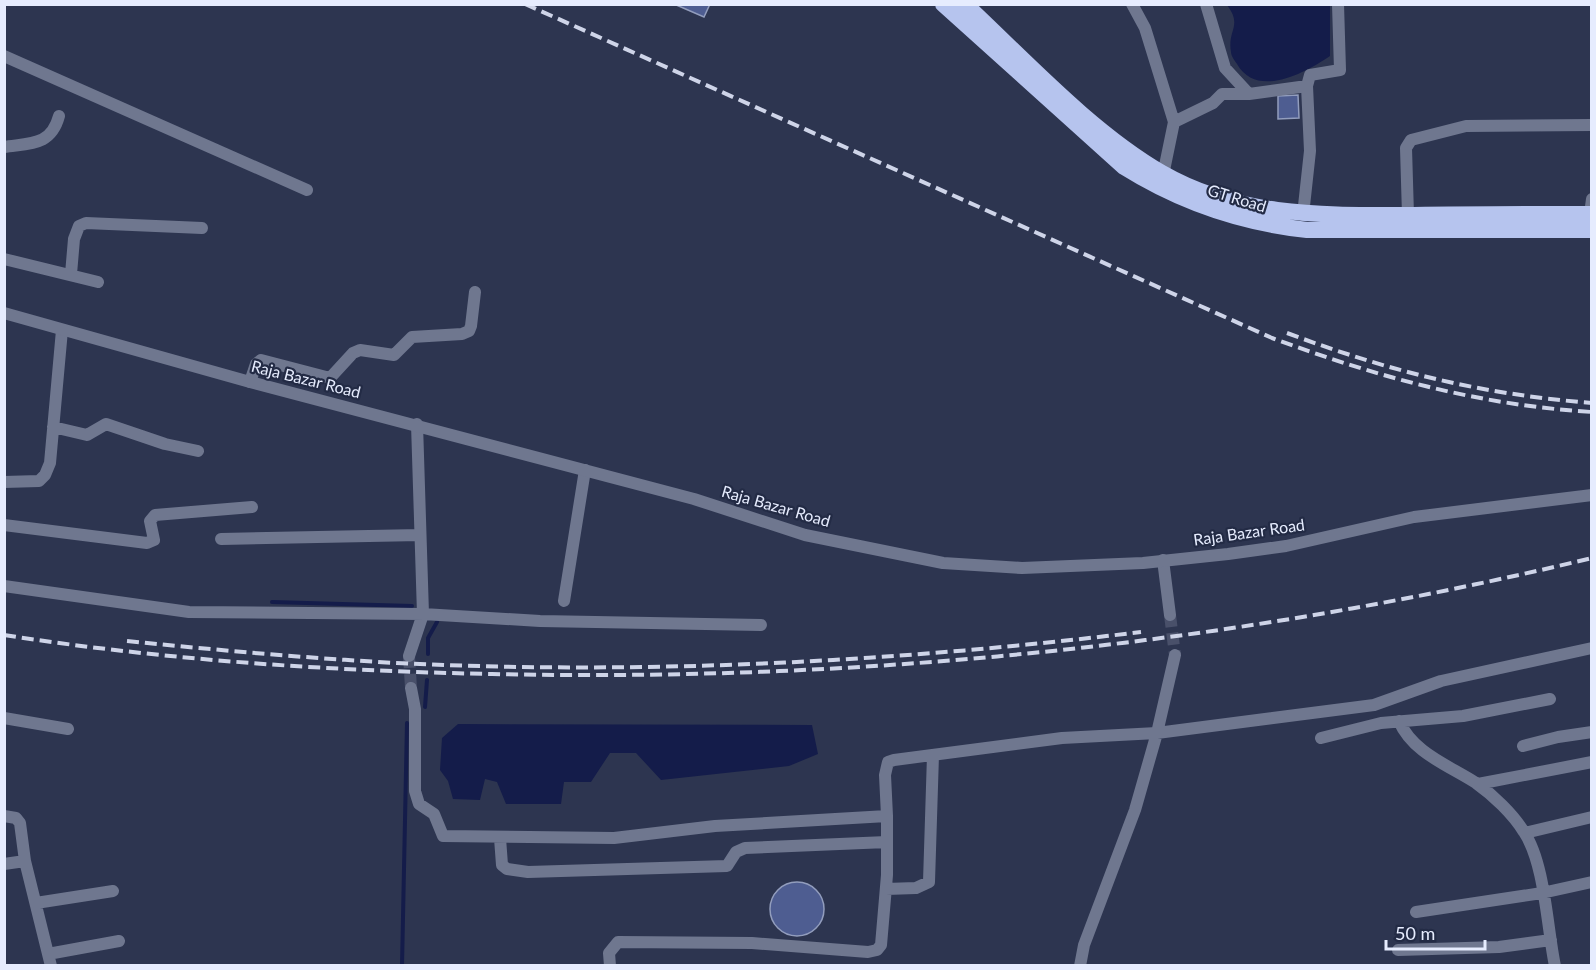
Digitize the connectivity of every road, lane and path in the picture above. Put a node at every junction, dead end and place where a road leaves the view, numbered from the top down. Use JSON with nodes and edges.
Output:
{"nodes":[{"id":1,"x":943,"y":4,"type":"edge"},
{"id":2,"x":965,"y":4,"type":"edge"},
{"id":3,"x":1132,"y":4,"type":"edge"},
{"id":4,"x":1206,"y":4,"type":"edge"},
{"id":5,"x":1338,"y":4,"type":"edge"},
{"id":6,"x":4,"y":56,"type":"edge"},
{"id":7,"x":1307,"y":86,"type":"junction"},
{"id":8,"x":1249,"y":94,"type":"junction"},
{"id":9,"x":59,"y":116,"type":"dead end"},
{"id":10,"x":1174,"y":122,"type":"junction"},
{"id":11,"x":1592,"y":125,"type":"edge"},
{"id":12,"x":4,"y":147,"type":"edge"},
{"id":13,"x":1161,"y":181,"type":"junction"},
{"id":14,"x":307,"y":190,"type":"dead end"},
{"id":15,"x":1591,"y":214,"type":"edge"},
{"id":16,"x":1304,"y":215,"type":"junction"},
{"id":17,"x":1408,"y":215,"type":"junction"},
{"id":18,"x":1371,"y":223,"type":"junction"},
{"id":19,"x":202,"y":228,"type":"dead end"},
{"id":20,"x":4,"y":259,"type":"edge"},
{"id":21,"x":71,"y":274,"type":"junction"},
{"id":22,"x":98,"y":282,"type":"dead end"},
{"id":23,"x":475,"y":292,"type":"dead end"},
{"id":24,"x":4,"y":313,"type":"edge"},
{"id":25,"x":62,"y":330,"type":"junction"},
{"id":26,"x":250,"y":382,"type":"junction"},
{"id":27,"x":417,"y":424,"type":"junction"},
{"id":28,"x":53,"y":427,"type":"junction"},
{"id":29,"x":198,"y":451,"type":"dead end"},
{"id":30,"x":585,"y":470,"type":"junction"},
{"id":31,"x":4,"y":483,"type":"edge"},
{"id":32,"x":1592,"y":495,"type":"edge"},
{"id":33,"x":252,"y":507,"type":"dead end"},
{"id":34,"x":4,"y":525,"type":"edge"},
{"id":35,"x":420,"y":535,"type":"junction"},
{"id":36,"x":221,"y":539,"type":"dead end"},
{"id":37,"x":1163,"y":560,"type":"junction"},
{"id":38,"x":4,"y":586,"type":"edge"},
{"id":39,"x":564,"y":601,"type":"dead end"},
{"id":40,"x":423,"y":614,"type":"junction"},
{"id":41,"x":1170,"y":615,"type":"tunnel mouth"},
{"id":42,"x":761,"y":625,"type":"dead end"},
{"id":43,"x":1592,"y":648,"type":"edge"},
{"id":44,"x":1175,"y":655,"type":"tunnel mouth"},
{"id":45,"x":410,"y":656,"type":"tunnel mouth"},
{"id":46,"x":411,"y":688,"type":"tunnel mouth"},
{"id":47,"x":1550,"y":699,"type":"dead end"},
{"id":48,"x":1374,"y":705,"type":"junction"},
{"id":49,"x":4,"y":718,"type":"edge"},
{"id":50,"x":1399,"y":721,"type":"junction"},
{"id":51,"x":1376,"y":725,"type":"junction"},
{"id":52,"x":68,"y":729,"type":"dead end"},
{"id":53,"x":1592,"y":732,"type":"edge"},
{"id":54,"x":1157,"y":733,"type":"junction"},
{"id":55,"x":1321,"y":738,"type":"dead end"},
{"id":56,"x":1523,"y":746,"type":"dead end"},
{"id":57,"x":933,"y":755,"type":"junction"},
{"id":58,"x":1592,"y":762,"type":"edge"},
{"id":59,"x":1478,"y":784,"type":"junction"},
{"id":60,"x":4,"y":816,"type":"edge"},
{"id":61,"x":887,"y":816,"type":"junction"},
{"id":62,"x":1592,"y":817,"type":"edge"},
{"id":63,"x":1525,"y":832,"type":"junction"},
{"id":64,"x":500,"y":838,"type":"junction"},
{"id":65,"x":887,"y":842,"type":"junction"},
{"id":66,"x":25,"y":861,"type":"junction"},
{"id":67,"x":4,"y":864,"type":"edge"},
{"id":68,"x":1592,"y":882,"type":"edge"},
{"id":69,"x":886,"y":889,"type":"junction"},
{"id":70,"x":113,"y":891,"type":"dead end"},
{"id":71,"x":1542,"y":893,"type":"junction"},
{"id":72,"x":36,"y":903,"type":"junction"},
{"id":73,"x":1416,"y":912,"type":"dead end"},
{"id":74,"x":1551,"y":940,"type":"junction"},
{"id":75,"x":119,"y":941,"type":"dead end"},
{"id":76,"x":1398,"y":950,"type":"dead end"},
{"id":77,"x":49,"y":960,"type":"edge"},
{"id":78,"x":610,"y":966,"type":"edge"},
{"id":79,"x":1080,"y":966,"type":"edge"},
{"id":80,"x":1555,"y":966,"type":"edge"}],
"edges":[{"from":1,"to":13,"type":"highway","name":"GT Road"},
{"from":2,"to":13,"type":"highway","name":"GT Road"},
{"from":3,"to":10,"type":"street"},
{"from":4,"to":8,"type":"street"},
{"from":5,"to":7,"type":"street"},
{"from":6,"to":14,"type":"street"},
{"from":7,"to":8,"type":"street"},
{"from":7,"to":16,"type":"street"},
{"from":8,"to":10,"type":"street"},
{"from":9,"to":12,"type":"street"},
{"from":10,"to":13,"type":"street"},
{"from":11,"to":17,"type":"street"},
{"from":13,"to":16,"type":"highway","name":"GT Road"},
{"from":13,"to":18,"type":"highway","name":"GT Road"},
{"from":15,"to":17,"type":"highway","name":"GT Road"},
{"from":15,"to":18,"type":"highway","name":"GT Road"},
{"from":16,"to":18,"type":"highway","name":"GT Road"},
{"from":17,"to":18,"type":"highway","name":"GT Road"},
{"from":19,"to":21,"type":"street"},
{"from":20,"to":21,"type":"street"},
{"from":21,"to":22,"type":"street"},
{"from":23,"to":26,"type":"street"},
{"from":24,"to":25,"type":"street","name":"Raja Bazar Road"},
{"from":25,"to":26,"type":"street","name":"Raja Bazar Road"},
{"from":25,"to":28,"type":"street"},
{"from":26,"to":27,"type":"street","name":"Raja Bazar Road"},
{"from":27,"to":30,"type":"street","name":"Raja Bazar Road"},
{"from":27,"to":35,"type":"street"},
{"from":28,"to":29,"type":"street"},
{"from":28,"to":31,"type":"street"},
{"from":30,"to":37,"type":"street","name":"Raja Bazar Road"},
{"from":30,"to":39,"type":"street"},
{"from":32,"to":37,"type":"street","name":"Raja Bazar Road"},
{"from":33,"to":34,"type":"street"},
{"from":35,"to":36,"type":"street"},
{"from":35,"to":40,"type":"street"},
{"from":37,"to":41,"type":"street"},
{"from":38,"to":40,"type":"street"},
{"from":40,"to":42,"type":"street"},
{"from":40,"to":45,"type":"street"},
{"from":43,"to":48,"type":"street"},
{"from":44,"to":54,"type":"street"},
{"from":46,"to":64,"type":"street"},
{"from":47,"to":50,"type":"street"},
{"from":48,"to":51,"type":"street"},
{"from":48,"to":54,"type":"street"},
{"from":49,"to":52,"type":"street"},
{"from":50,"to":51,"type":"street"},
{"from":50,"to":59,"type":"street"},
{"from":51,"to":55,"type":"street"},
{"from":53,"to":56,"type":"street"},
{"from":54,"to":57,"type":"street"},
{"from":54,"to":79,"type":"street"},
{"from":57,"to":61,"type":"street"},
{"from":57,"to":69,"type":"street"},
{"from":58,"to":59,"type":"street"},
{"from":59,"to":63,"type":"street"},
{"from":60,"to":66,"type":"street"},
{"from":61,"to":64,"type":"street"},
{"from":61,"to":65,"type":"street"},
{"from":62,"to":63,"type":"street"},
{"from":63,"to":71,"type":"street"},
{"from":64,"to":65,"type":"street"},
{"from":65,"to":69,"type":"street"},
{"from":66,"to":67,"type":"street"},
{"from":66,"to":72,"type":"street"},
{"from":68,"to":71,"type":"street"},
{"from":69,"to":78,"type":"street"},
{"from":70,"to":72,"type":"street"},
{"from":71,"to":73,"type":"street"},
{"from":71,"to":74,"type":"street"},
{"from":72,"to":77,"type":"street"},
{"from":74,"to":76,"type":"street"},
{"from":74,"to":80,"type":"street"},
{"from":75,"to":77,"type":"street"}]}
